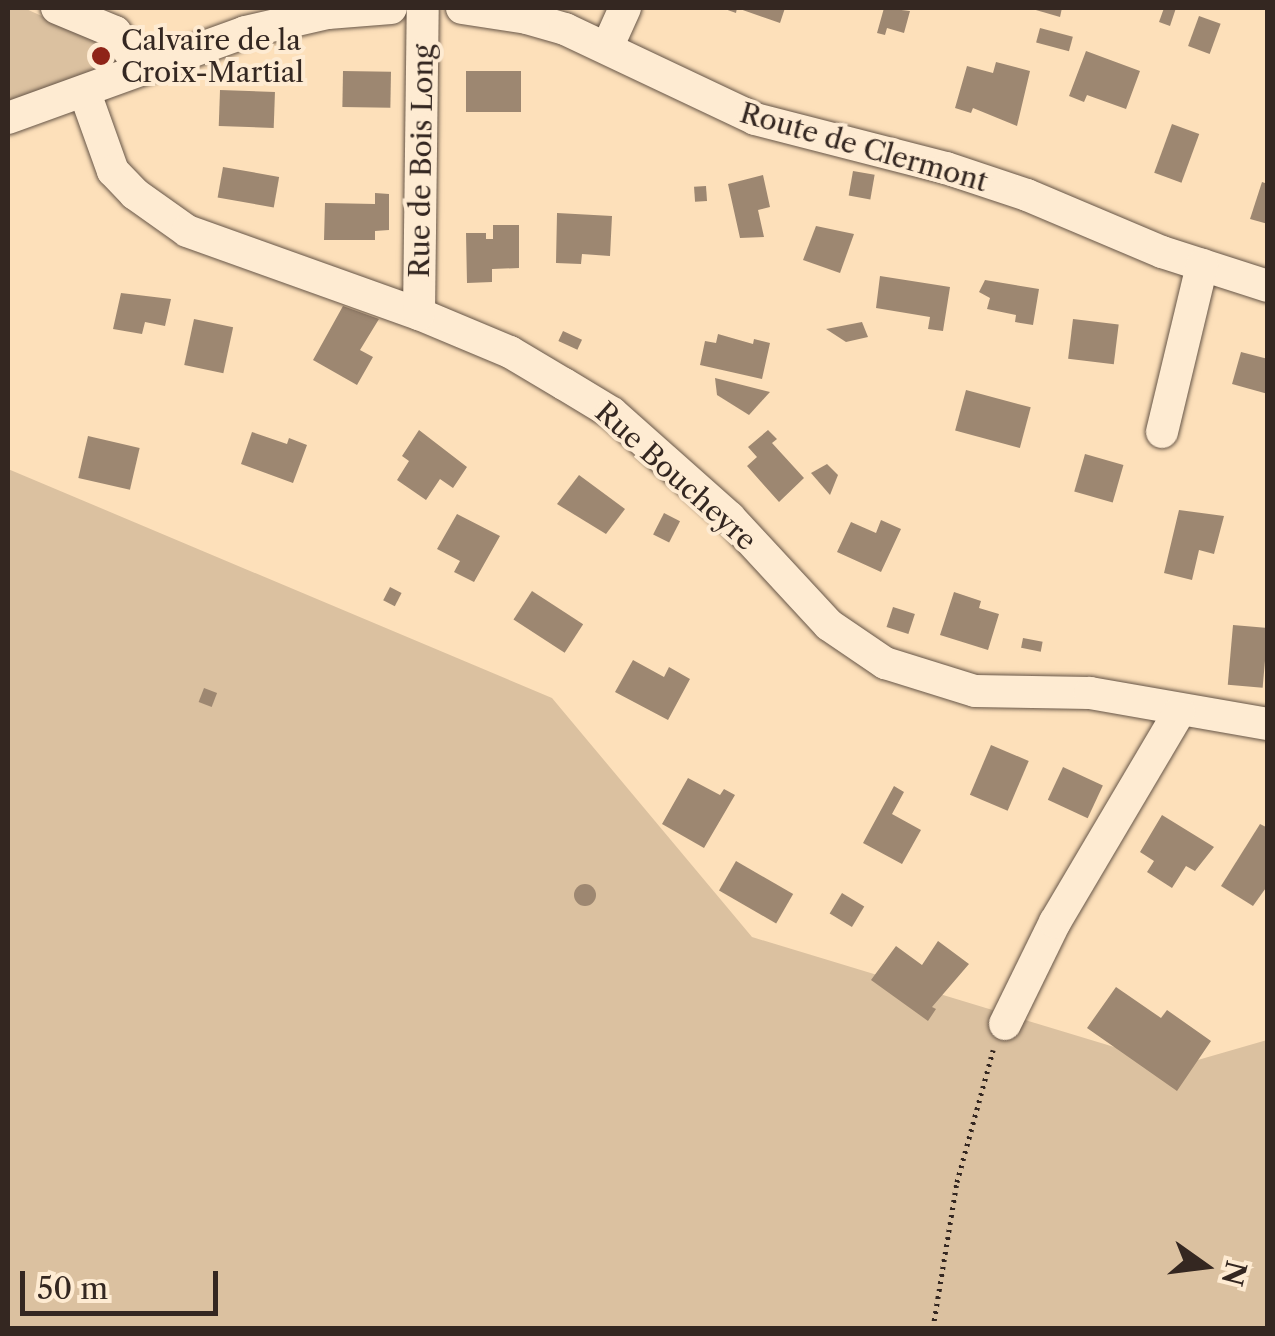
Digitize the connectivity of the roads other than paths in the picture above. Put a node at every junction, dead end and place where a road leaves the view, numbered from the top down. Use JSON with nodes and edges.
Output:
{"nodes":[{"id":1,"x":57,"y":8,"type":"edge"},
{"id":2,"x":391,"y":8,"type":"edge"},
{"id":3,"x":424,"y":8,"type":"edge"},
{"id":4,"x":462,"y":8,"type":"edge"},
{"id":5,"x":625,"y":8,"type":"edge"},
{"id":6,"x":607,"y":48,"type":"junction"},
{"id":7,"x":142,"y":69,"type":"junction"},
{"id":8,"x":85,"y":93,"type":"junction"},
{"id":9,"x":8,"y":118,"type":"edge"},
{"id":10,"x":1202,"y":265,"type":"junction"},
{"id":11,"x":1268,"y":286,"type":"edge"},
{"id":12,"x":419,"y":314,"type":"junction"},
{"id":13,"x":1162,"y":432,"type":"dead end"},
{"id":14,"x":1179,"y":712,"type":"junction"},
{"id":15,"x":1268,"y":724,"type":"edge"},
{"id":16,"x":1005,"y":1024,"type":"road end"}],
"edges":[{"from":1,"to":7,"type":"street"},
{"from":2,"to":7,"type":"street"},
{"from":3,"to":12,"type":"street","name":"Rue de Bois Long"},
{"from":4,"to":6,"type":"street","name":"Route de Clermont"},
{"from":5,"to":6,"type":"street"},
{"from":6,"to":10,"type":"street","name":"Route de Clermont"},
{"from":7,"to":8,"type":"street"},
{"from":8,"to":9,"type":"street"},
{"from":8,"to":12,"type":"street","name":"Rue Boucheyre"},
{"from":10,"to":11,"type":"street","name":"Route de Clermont"},
{"from":10,"to":13,"type":"street"},
{"from":12,"to":14,"type":"street","name":"Rue Boucheyre"},
{"from":14,"to":15,"type":"street","name":"Rue Boucheyre"},
{"from":14,"to":16,"type":"street"}]}
